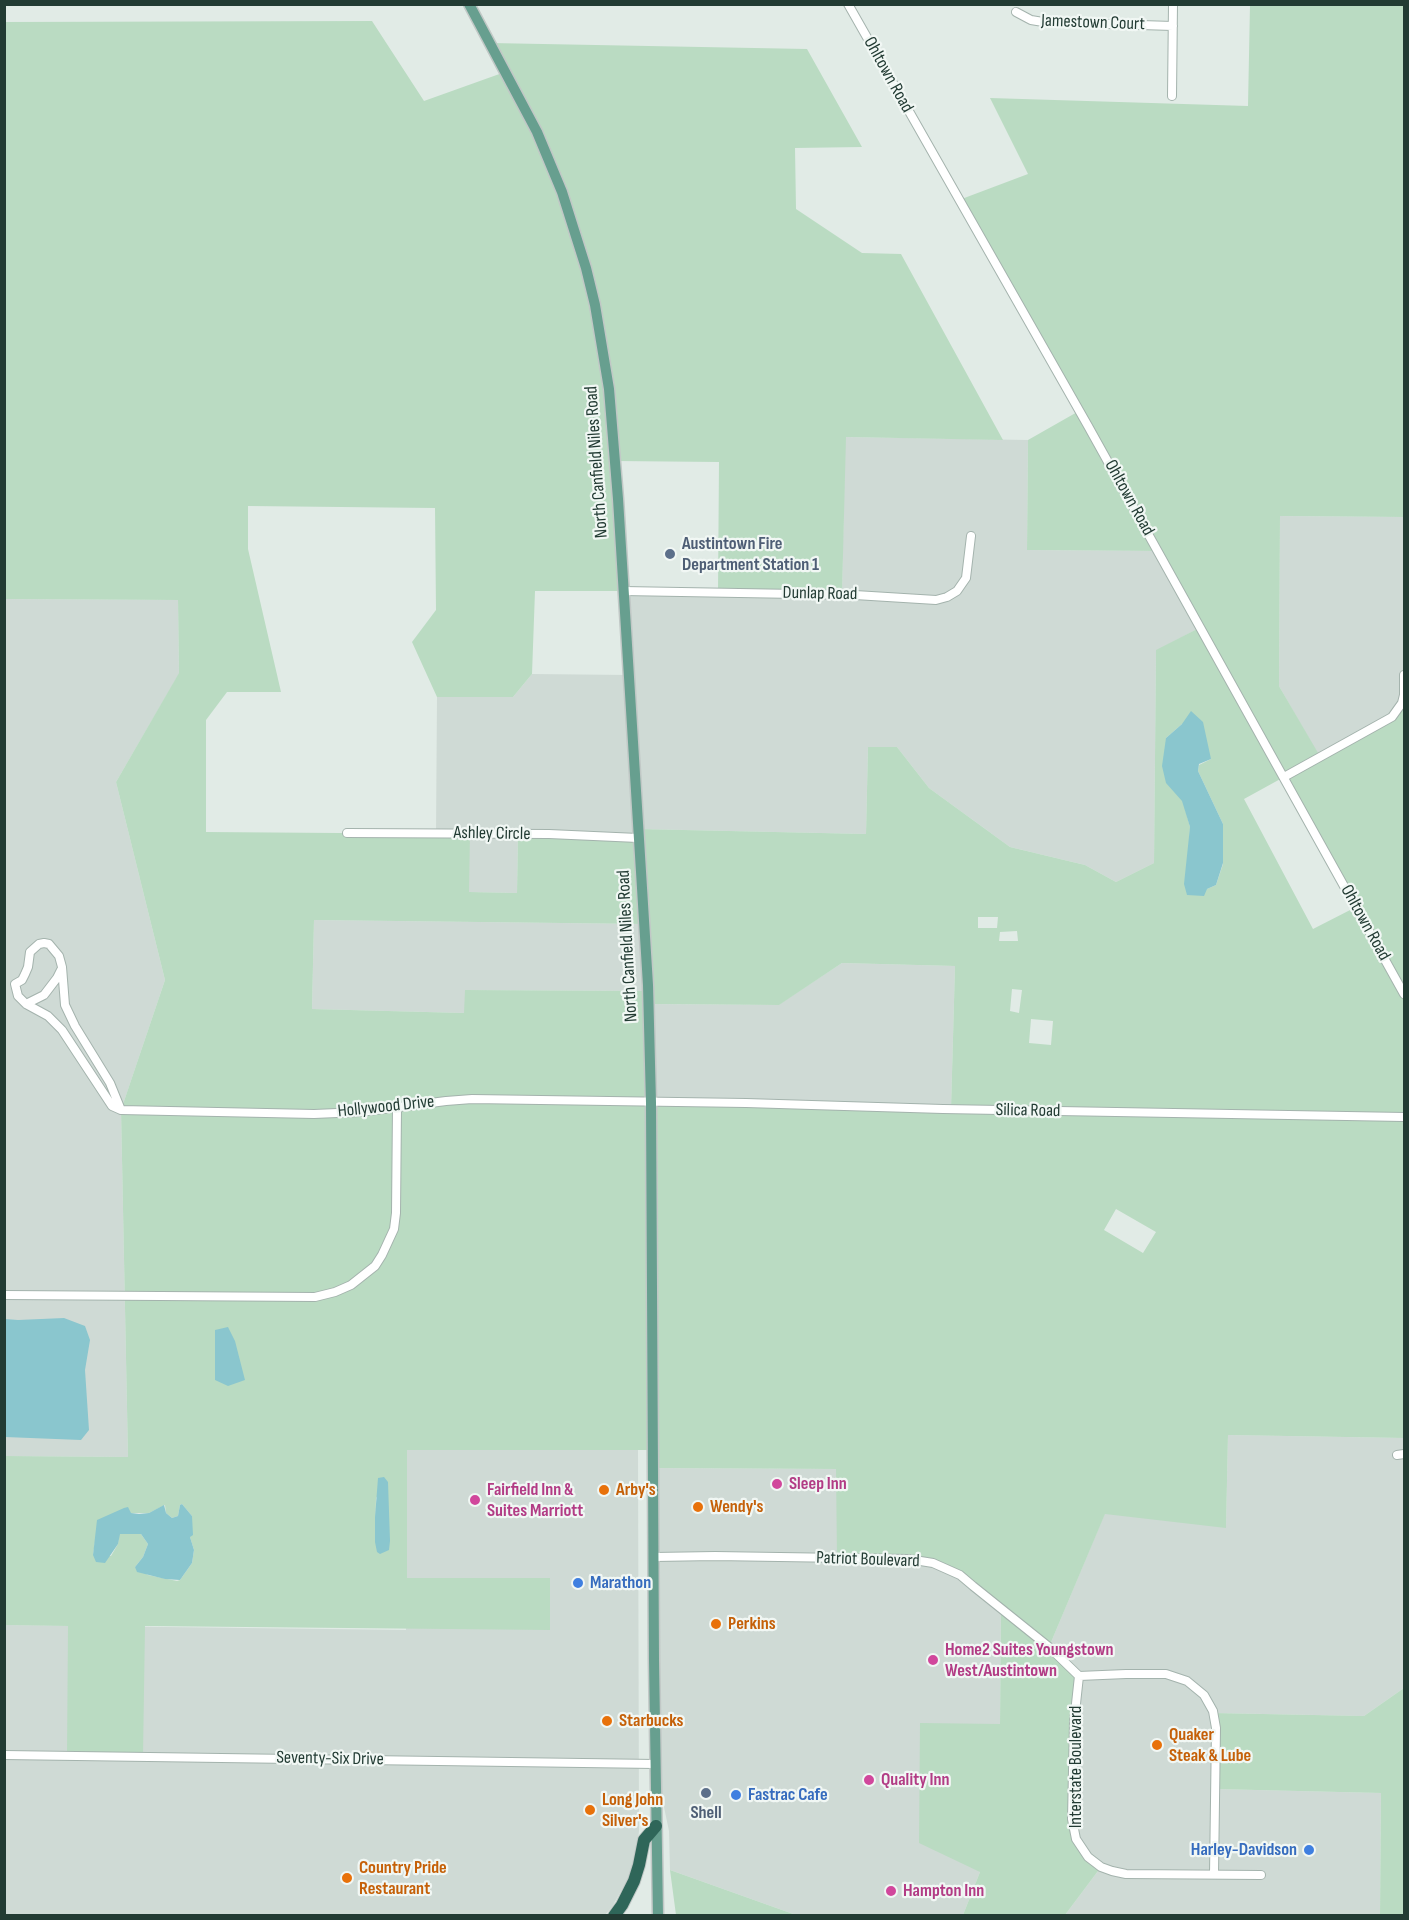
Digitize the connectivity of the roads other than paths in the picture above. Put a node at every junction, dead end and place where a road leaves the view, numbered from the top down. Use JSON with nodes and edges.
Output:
{"nodes":[{"id":1,"x":469,"y":4,"type":"edge"},
{"id":2,"x":848,"y":4,"type":"edge"},
{"id":3,"x":1173,"y":4,"type":"edge"},
{"id":4,"x":1016,"y":12,"type":"dead end"},
{"id":5,"x":1173,"y":26,"type":"junction"},
{"id":6,"x":1172,"y":96,"type":"dead end"},
{"id":7,"x":971,"y":536,"type":"dead end"},
{"id":8,"x":623,"y":591,"type":"junction"},
{"id":9,"x":1404,"y":675,"type":"edge"},
{"id":10,"x":1284,"y":777,"type":"junction"},
{"id":11,"x":347,"y":833,"type":"dead end"},
{"id":12,"x":638,"y":838,"type":"junction"},
{"id":13,"x":62,"y":967,"type":"junction"},
{"id":14,"x":1404,"y":994,"type":"edge"},
{"id":15,"x":26,"y":1004,"type":"junction"},
{"id":16,"x":651,"y":1103,"type":"junction"},
{"id":17,"x":397,"y":1108,"type":"junction"},
{"id":18,"x":121,"y":1110,"type":"junction"},
{"id":19,"x":1404,"y":1117,"type":"edge"},
{"id":20,"x":4,"y":1295,"type":"edge"},
{"id":21,"x":654,"y":1557,"type":"junction"},
{"id":22,"x":1079,"y":1677,"type":"junction"},
{"id":23,"x":4,"y":1755,"type":"edge"},
{"id":24,"x":655,"y":1764,"type":"junction"},
{"id":25,"x":656,"y":1826,"type":"junction"},
{"id":26,"x":1214,"y":1874,"type":"junction"},
{"id":27,"x":1261,"y":1875,"type":"dead end"},
{"id":28,"x":614,"y":1916,"type":"edge"},
{"id":29,"x":658,"y":1916,"type":"edge"}],
"edges":[{"from":1,"to":8,"type":"main road","name":"North Canfield Niles Road"},
{"from":2,"to":10,"type":"street","name":"Ohltown Road"},
{"from":3,"to":5,"type":"street"},
{"from":4,"to":5,"type":"street","name":"Jamestown Court"},
{"from":5,"to":6,"type":"street"},
{"from":7,"to":8,"type":"street","name":"Dunlap Road"},
{"from":8,"to":12,"type":"main road","name":"North Canfield Niles Road"},
{"from":9,"to":10,"type":"street"},
{"from":10,"to":14,"type":"street","name":"Ohltown Road"},
{"from":11,"to":12,"type":"street","name":"Ashley Circle"},
{"from":12,"to":16,"type":"main road","name":"North Canfield Niles Road"},
{"from":13,"to":15,"type":"street"},
{"from":13,"to":15,"type":"street"},
{"from":13,"to":18,"type":"street"},
{"from":15,"to":18,"type":"street"},
{"from":16,"to":17,"type":"street","name":"Hollywood Drive"},
{"from":16,"to":19,"type":"street","name":"Silica Road"},
{"from":16,"to":21,"type":"main road","name":"North Canfield Niles Road"},
{"from":17,"to":18,"type":"street","name":"Hollywood Drive"},
{"from":17,"to":20,"type":"street"},
{"from":21,"to":22,"type":"street","name":"Patriot Boulevard"},
{"from":21,"to":24,"type":"main road","name":"North Canfield Niles Road"},
{"from":22,"to":26,"type":"street"},
{"from":22,"to":26,"type":"street","name":"Interstate Boulevard"},
{"from":23,"to":24,"type":"street","name":"Seventy-Six Drive"},
{"from":24,"to":25,"type":"main road","name":"North Canfield Niles Road"},
{"from":25,"to":28,"type":"highway"},
{"from":25,"to":29,"type":"main road","name":"North Canfield Niles Road"},
{"from":26,"to":27,"type":"street","name":"Interstate Boulevard"}]}
